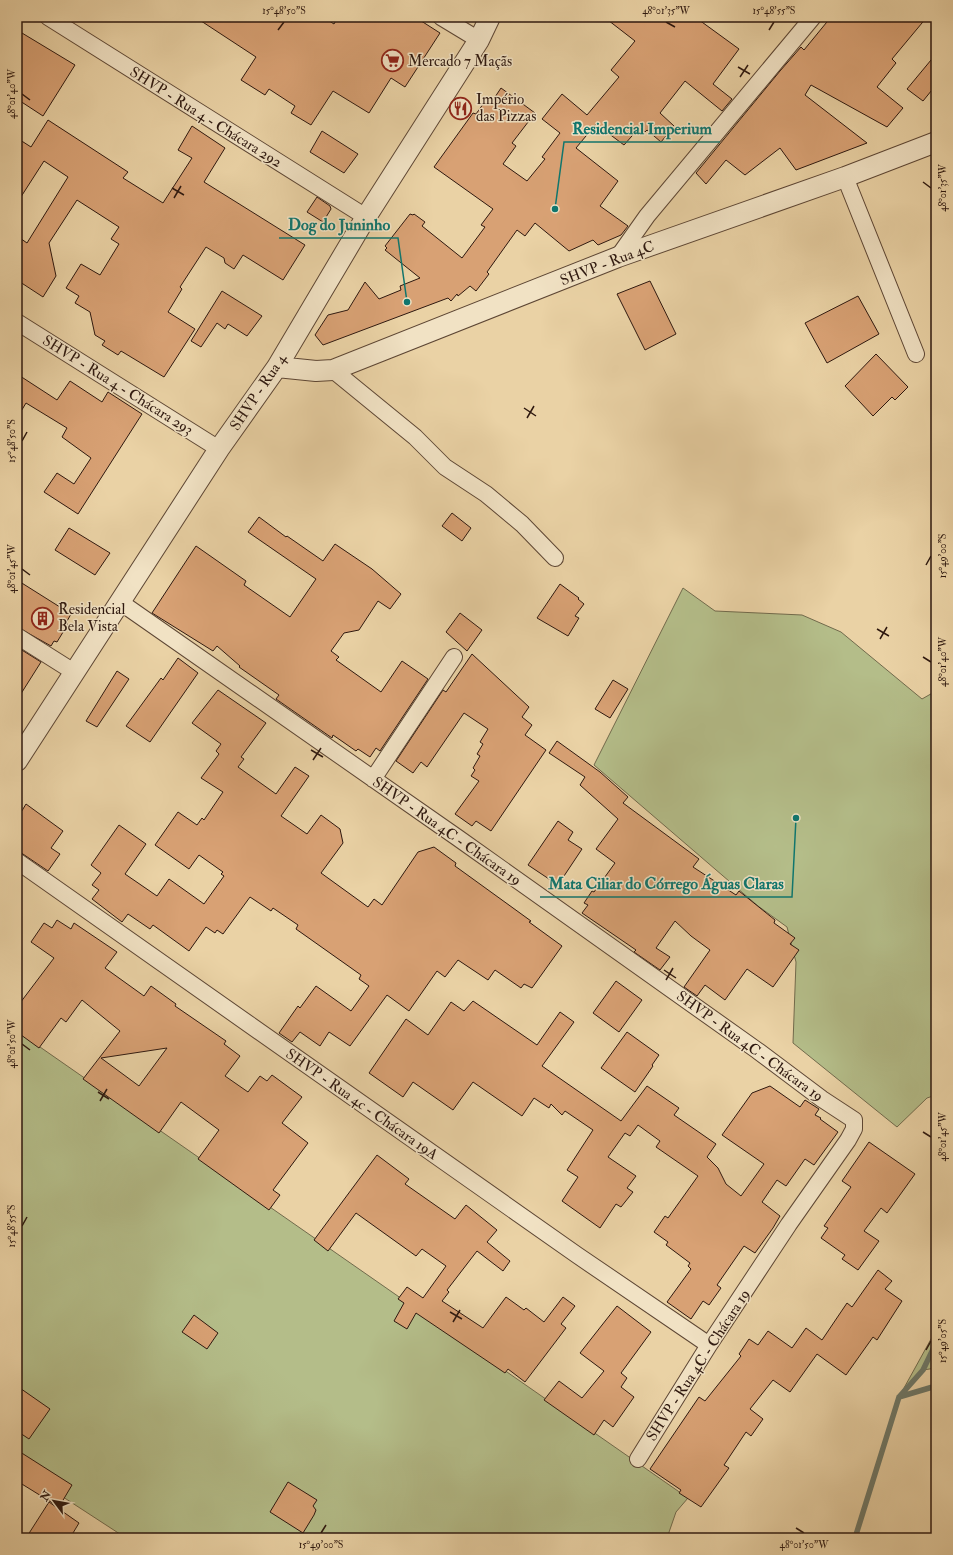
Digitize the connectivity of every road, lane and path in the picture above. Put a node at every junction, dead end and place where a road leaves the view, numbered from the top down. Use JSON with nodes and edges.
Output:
{"nodes":[{"id":1,"x":48,"y":17,"type":"edge"},
{"id":2,"x":441,"y":17,"type":"edge"},
{"id":3,"x":490,"y":17,"type":"edge"},
{"id":4,"x":813,"y":17,"type":"edge"},
{"id":5,"x":479,"y":40,"type":"junction"},
{"id":6,"x":936,"y":142,"type":"edge"},
{"id":7,"x":846,"y":176,"type":"junction"},
{"id":8,"x":366,"y":217,"type":"junction"},
{"id":9,"x":618,"y":257,"type":"junction"},
{"id":10,"x":17,"y":322,"type":"edge"},
{"id":11,"x":916,"y":354,"type":"dead end"},
{"id":12,"x":276,"y":368,"type":"junction"},
{"id":13,"x":333,"y":370,"type":"junction"},
{"id":14,"x":219,"y":449,"type":"junction"},
{"id":15,"x":555,"y":558,"type":"dead end"},
{"id":16,"x":120,"y":602,"type":"junction"},
{"id":17,"x":17,"y":636,"type":"edge"},
{"id":18,"x":454,"y":657,"type":"dead end"},
{"id":19,"x":74,"y":672,"type":"junction"},
{"id":20,"x":17,"y":761,"type":"edge"},
{"id":21,"x":373,"y":779,"type":"junction"},
{"id":22,"x":17,"y":861,"type":"edge"},
{"id":23,"x":709,"y":1345,"type":"junction"},
{"id":24,"x":638,"y":1459,"type":"dead end"}],
"edges":[{"from":1,"to":8,"type":"street","name":"SHVP - Rua 4 - Chácara 292"},
{"from":2,"to":5,"type":"street"},
{"from":3,"to":5,"type":"street","name":"SHVP - Rua 4"},
{"from":4,"to":9,"type":"street"},
{"from":5,"to":8,"type":"street","name":"SHVP - Rua 4"},
{"from":6,"to":7,"type":"street","name":"SHVP - Rua 4C"},
{"from":7,"to":9,"type":"street","name":"SHVP - Rua 4C"},
{"from":7,"to":11,"type":"street"},
{"from":8,"to":12,"type":"street","name":"SHVP - Rua 4"},
{"from":9,"to":13,"type":"street","name":"SHVP - Rua 4C"},
{"from":10,"to":14,"type":"street","name":"SHVP - Rua 4 - Chácara 293"},
{"from":12,"to":13,"type":"street","name":"SHVP - Rua 4C"},
{"from":12,"to":14,"type":"street","name":"SHVP - Rua 4"},
{"from":13,"to":15,"type":"street"},
{"from":14,"to":16,"type":"street","name":"SHVP - Rua 4"},
{"from":16,"to":19,"type":"street","name":"SHVP - Rua 4"},
{"from":16,"to":21,"type":"street","name":"SHVP - Rua 4C - Chácara 19"},
{"from":17,"to":19,"type":"street"},
{"from":18,"to":21,"type":"street"},
{"from":19,"to":20,"type":"street","name":"SHVP - Rua 4"},
{"from":21,"to":23,"type":"street","name":"SHVP - Rua 4C - Chácara 19"},
{"from":22,"to":23,"type":"street","name":"SHVP - Rua 4c - Chácara 19A"},
{"from":23,"to":24,"type":"street","name":"SHVP - Rua 4C - Chácara 19"}]}
